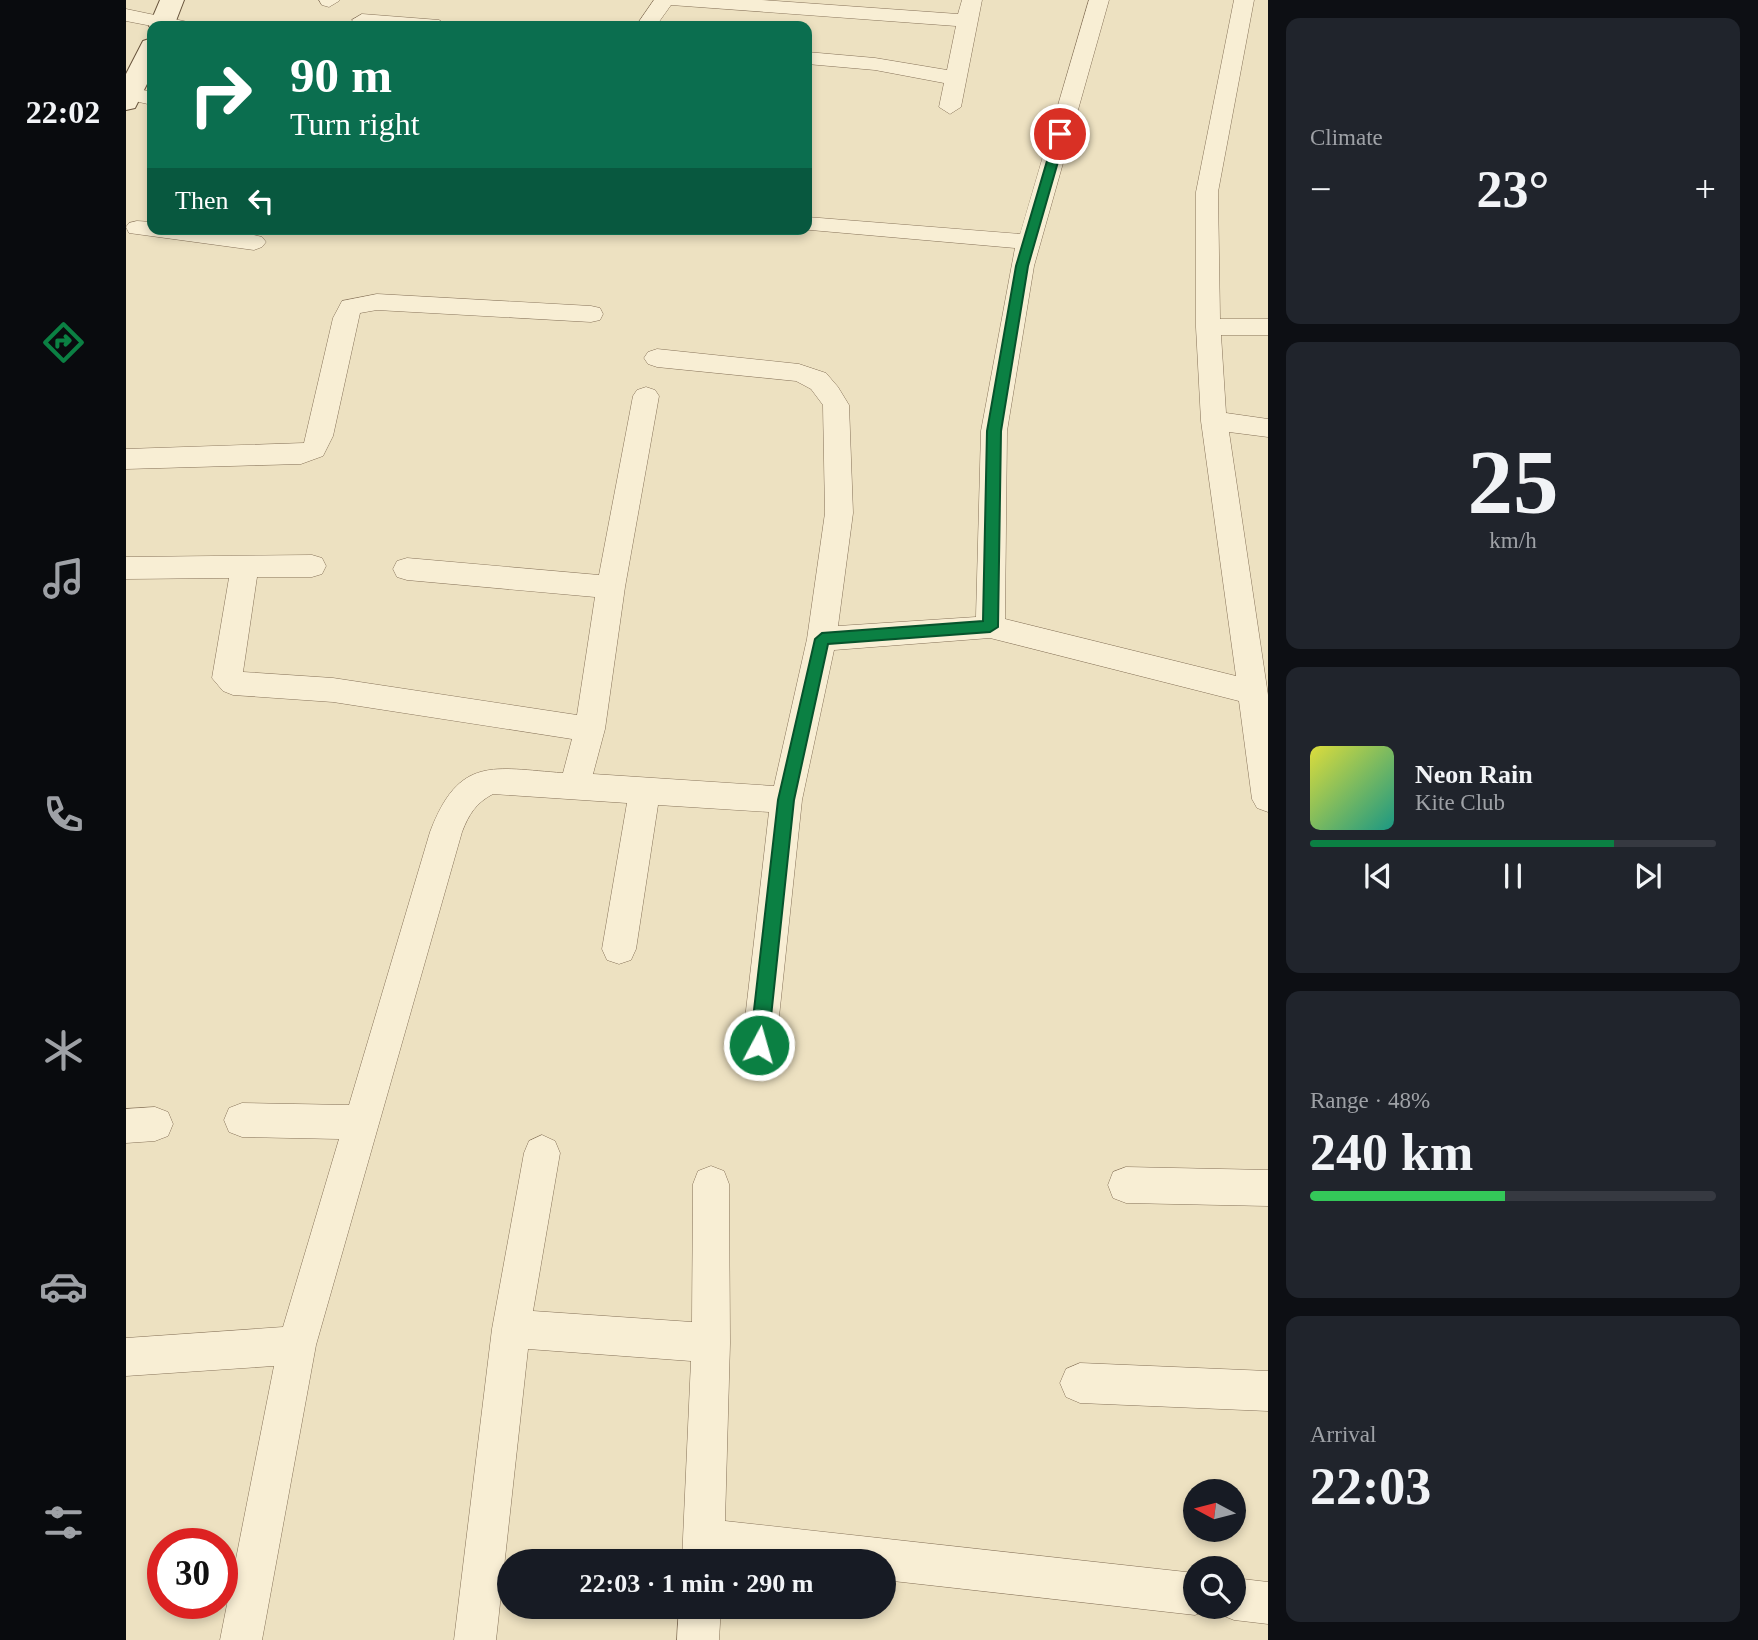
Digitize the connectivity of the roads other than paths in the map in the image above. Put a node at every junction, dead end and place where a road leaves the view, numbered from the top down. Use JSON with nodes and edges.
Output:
{"nodes":[{"id":1,"x":386,"y":0,"type":"edge"},
{"id":2,"x":664,"y":0,"type":"edge"},
{"id":3,"x":677,"y":0,"type":"edge"},
{"id":4,"x":1099,"y":0,"type":"edge"},
{"id":5,"x":1244,"y":0,"type":"edge"},
{"id":6,"x":970,"y":10,"type":"edge"},
{"id":7,"x":126,"y":15,"type":"edge"},
{"id":8,"x":170,"y":18,"type":"edge"},
{"id":9,"x":360,"y":21,"type":"edge"},
{"id":10,"x":649,"y":21,"type":"edge"},
{"id":11,"x":812,"y":58,"type":"edge"},
{"id":12,"x":147,"y":60,"type":"edge"},
{"id":13,"x":953,"y":78,"type":"junction"},
{"id":14,"x":134,"y":96,"type":"edge"},
{"id":15,"x":950,"y":107,"type":"dead end"},
{"id":16,"x":812,"y":224,"type":"edge"},
{"id":17,"x":203,"y":235,"type":"edge"},
{"id":18,"x":254,"y":242,"type":"dead end"},
{"id":19,"x":1029,"y":242,"type":"junction"},
{"id":20,"x":591,"y":314,"type":"dead end"},
{"id":21,"x":1208,"y":327,"type":"junction"},
{"id":22,"x":1268,"y":327,"type":"edge"},
{"id":23,"x":657,"y":358,"type":"dead end"},
{"id":24,"x":646,"y":396,"type":"dead end"},
{"id":25,"x":1214,"y":421,"type":"junction"},
{"id":26,"x":1268,"y":428,"type":"edge"},
{"id":27,"x":126,"y":459,"type":"edge"},
{"id":28,"x":246,"y":566,"type":"junction"},
{"id":29,"x":312,"y":566,"type":"dead end"},
{"id":30,"x":126,"y":568,"type":"edge"},
{"id":31,"x":407,"y":569,"type":"dead end"},
{"id":32,"x":611,"y":587,"type":"junction"},
{"id":33,"x":990,"y":627,"type":"junction"},
{"id":34,"x":822,"y":639,"type":"junction"},
{"id":35,"x":1257,"y":650,"type":"edge"},
{"id":36,"x":1251,"y":692,"type":"junction"},
{"id":37,"x":590,"y":729,"type":"junction"},
{"id":38,"x":574,"y":787,"type":"junction"},
{"id":39,"x":645,"y":789,"type":"junction"},
{"id":40,"x":1268,"y":799,"type":"edge"},
{"id":41,"x":786,"y":800,"type":"junction"},
{"id":42,"x":619,"y":949,"type":"dead end"},
{"id":43,"x":759,"y":1045,"type":"dead end"},
{"id":44,"x":242,"y":1120,"type":"dead end"},
{"id":45,"x":362,"y":1122,"type":"junction"},
{"id":46,"x":542,"y":1153,"type":"dead end"},
{"id":47,"x":711,"y":1184,"type":"dead end"},
{"id":48,"x":1126,"y":1185,"type":"dead end"},
{"id":49,"x":1268,"y":1188,"type":"edge"},
{"id":50,"x":511,"y":1329,"type":"junction"},
{"id":51,"x":711,"y":1343,"type":"junction"},
{"id":52,"x":297,"y":1345,"type":"junction"},
{"id":53,"x":126,"y":1357,"type":"edge"},
{"id":54,"x":1080,"y":1382,"type":"dead end"},
{"id":55,"x":1268,"y":1391,"type":"edge"},
{"id":56,"x":703,"y":1549,"type":"edge"},
{"id":57,"x":896,"y":1567,"type":"edge"},
{"id":58,"x":1183,"y":1593,"type":"edge"},
{"id":59,"x":1246,"y":1600,"type":"edge"},
{"id":60,"x":1268,"y":1603,"type":"edge"},
{"id":61,"x":699,"y":1619,"type":"edge"},
{"id":62,"x":241,"y":1640,"type":"edge"},
{"id":63,"x":475,"y":1640,"type":"edge"},
{"id":64,"x":698,"y":1640,"type":"edge"}],
"edges":[{"from":1,"to":9,"type":"street"},
{"from":2,"to":10,"type":"street"},
{"from":3,"to":6,"type":"street"},
{"from":4,"to":19,"type":"street"},
{"from":5,"to":21,"type":"street"},
{"from":6,"to":13,"type":"street"},
{"from":7,"to":8,"type":"street"},
{"from":11,"to":13,"type":"street"},
{"from":12,"to":14,"type":"street"},
{"from":13,"to":15,"type":"street"},
{"from":16,"to":19,"type":"street"},
{"from":17,"to":18,"type":"street"},
{"from":19,"to":33,"type":"street"},
{"from":20,"to":27,"type":"street"},
{"from":21,"to":22,"type":"street"},
{"from":21,"to":25,"type":"street"},
{"from":23,"to":34,"type":"street"},
{"from":24,"to":32,"type":"street"},
{"from":25,"to":26,"type":"street"},
{"from":25,"to":35,"type":"street"},
{"from":28,"to":29,"type":"street"},
{"from":28,"to":30,"type":"street"},
{"from":28,"to":37,"type":"street"},
{"from":31,"to":32,"type":"street"},
{"from":32,"to":37,"type":"street"},
{"from":33,"to":34,"type":"street"},
{"from":33,"to":36,"type":"street"},
{"from":34,"to":41,"type":"street"},
{"from":35,"to":36,"type":"street"},
{"from":36,"to":40,"type":"street"},
{"from":37,"to":38,"type":"street"},
{"from":38,"to":39,"type":"street"},
{"from":38,"to":45,"type":"street"},
{"from":39,"to":41,"type":"street"},
{"from":39,"to":42,"type":"street"},
{"from":41,"to":43,"type":"street"},
{"from":44,"to":45,"type":"street"},
{"from":45,"to":52,"type":"street"},
{"from":46,"to":50,"type":"street"},
{"from":47,"to":51,"type":"street"},
{"from":48,"to":49,"type":"street"},
{"from":50,"to":51,"type":"street"},
{"from":50,"to":63,"type":"street"},
{"from":51,"to":56,"type":"street"},
{"from":52,"to":53,"type":"street"},
{"from":52,"to":62,"type":"street"},
{"from":54,"to":55,"type":"street"},
{"from":57,"to":58,"type":"street"},
{"from":59,"to":60,"type":"street"},
{"from":61,"to":64,"type":"street"}]}
